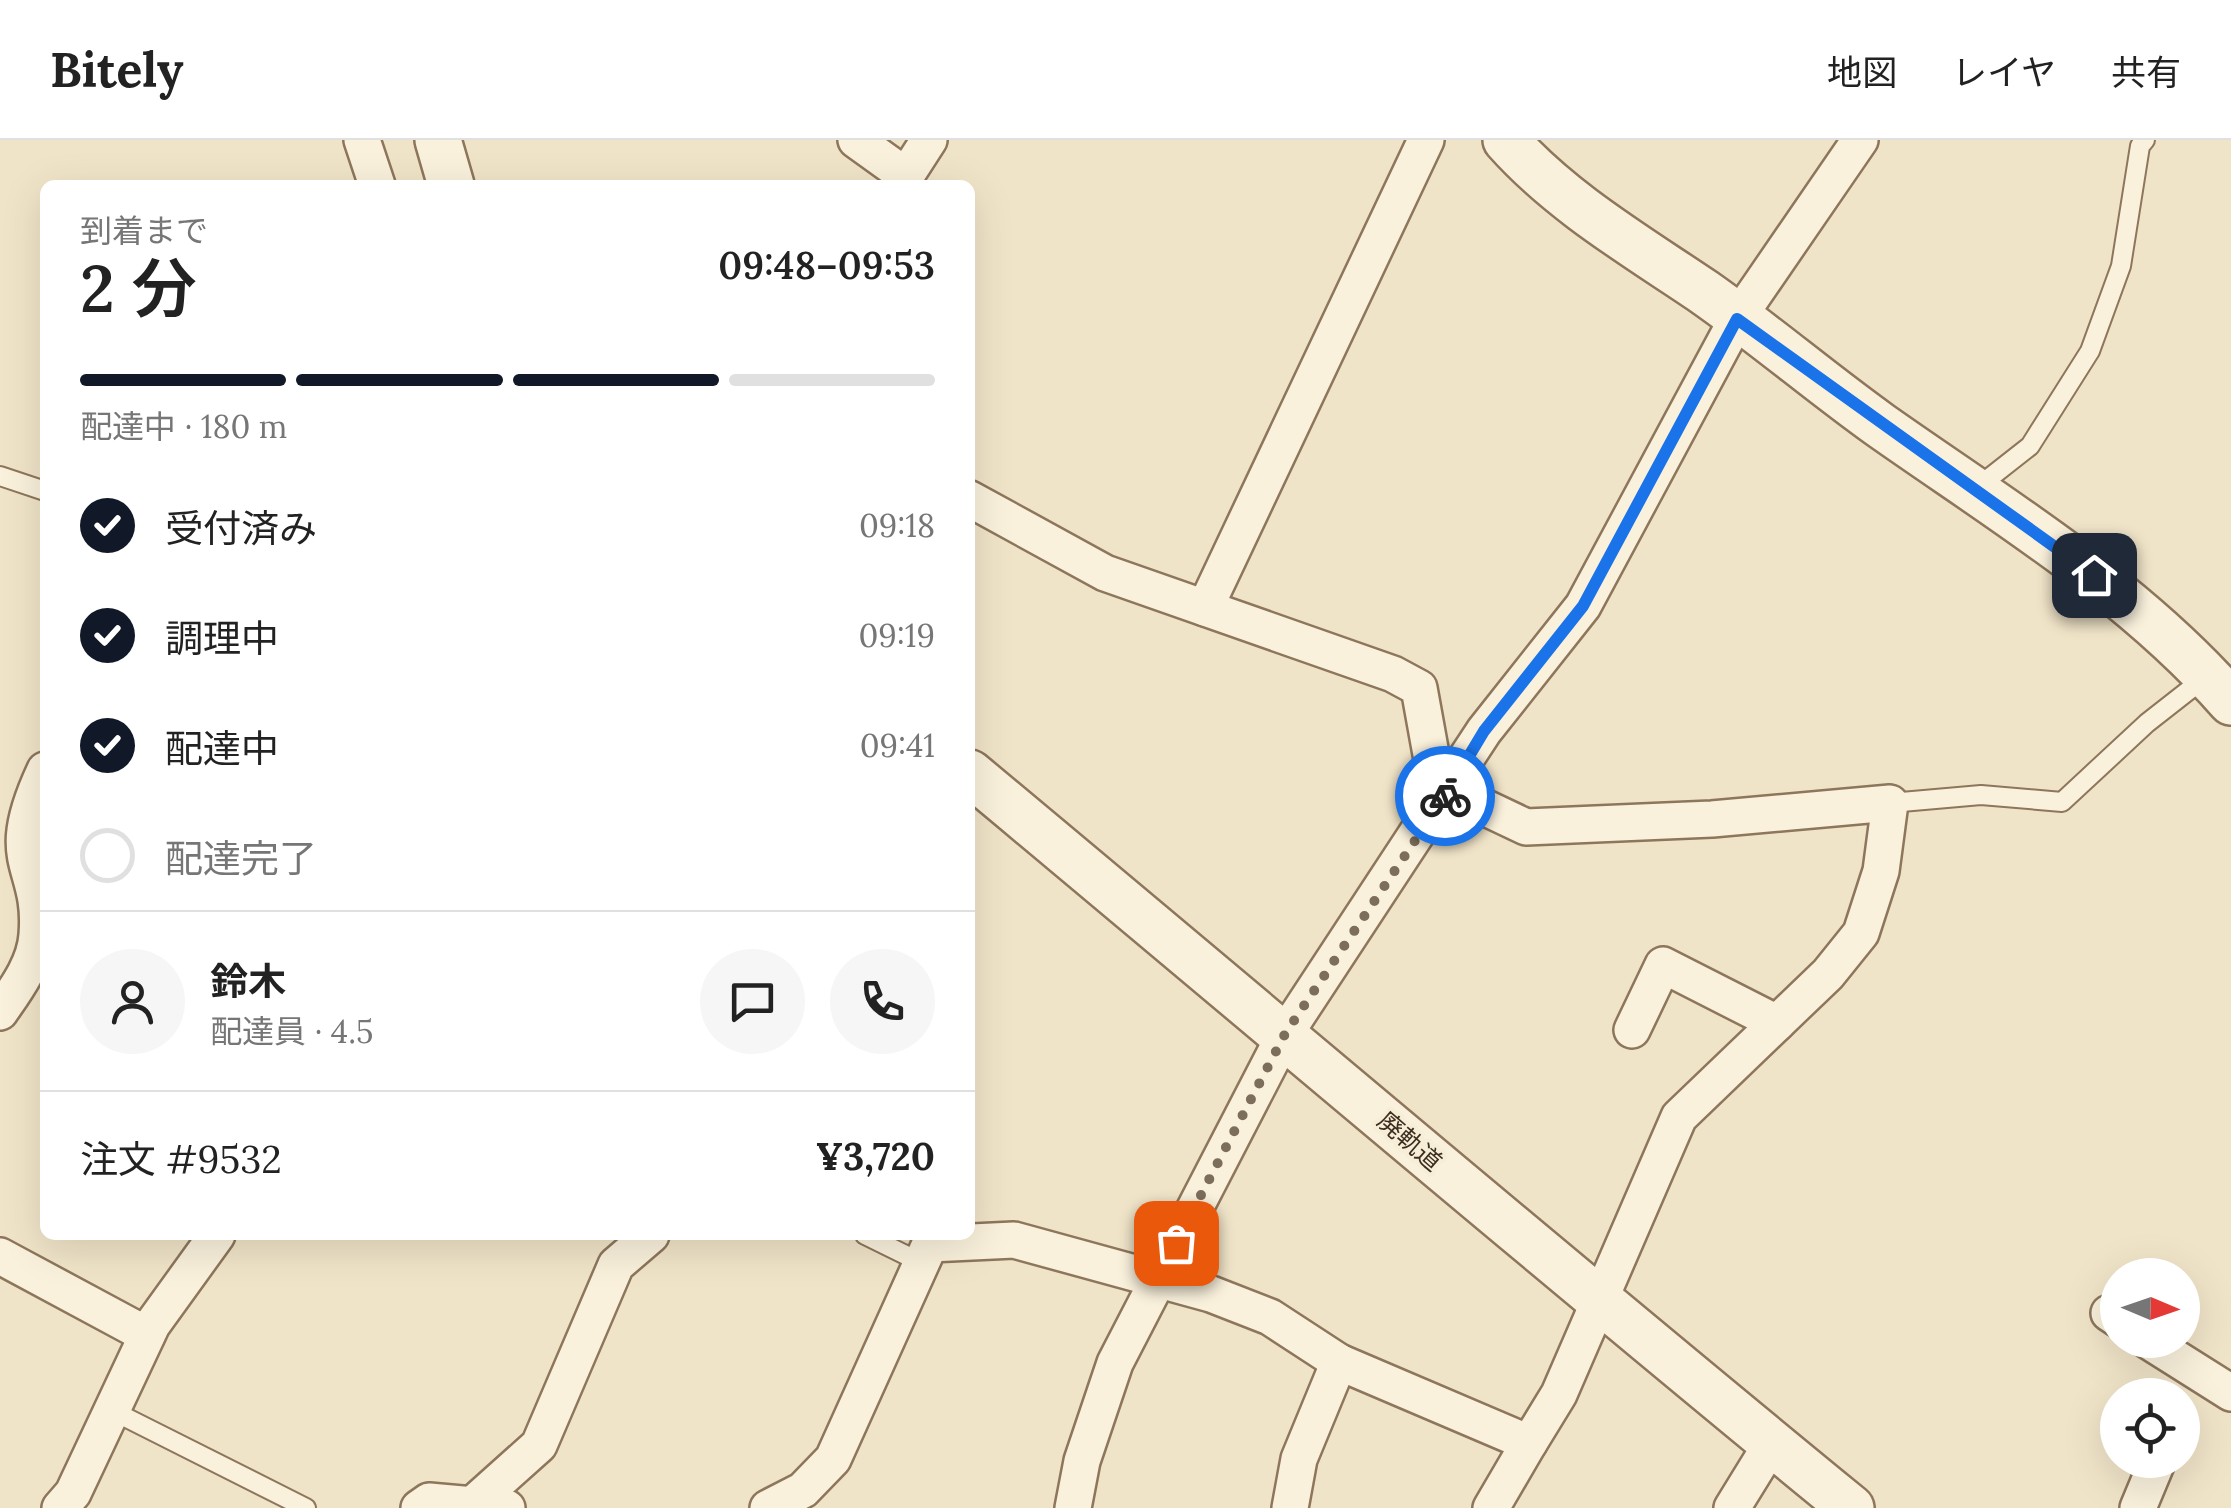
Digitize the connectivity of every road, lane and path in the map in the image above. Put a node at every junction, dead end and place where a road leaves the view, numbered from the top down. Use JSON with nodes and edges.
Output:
{"nodes":[{"id":1,"x":362,"y":140,"type":"edge"},
{"id":2,"x":438,"y":140,"type":"edge"},
{"id":3,"x":856,"y":140,"type":"edge"},
{"id":4,"x":930,"y":140,"type":"edge"},
{"id":5,"x":1426,"y":140,"type":"edge"},
{"id":6,"x":1506,"y":140,"type":"edge"},
{"id":7,"x":1860,"y":140,"type":"edge"},
{"id":8,"x":2145,"y":140,"type":"edge"},
{"id":9,"x":375,"y":180,"type":"edge"},
{"id":10,"x":449,"y":180,"type":"edge"},
{"id":11,"x":903,"y":180,"type":"edge"},
{"id":12,"x":1737,"y":319,"type":"junction"},
{"id":13,"x":0,"y":476,"type":"edge"},
{"id":14,"x":40,"y":489,"type":"edge"},
{"id":15,"x":1974,"y":490,"type":"junction"},
{"id":16,"x":975,"y":501,"type":"edge"},
{"id":17,"x":1204,"y":608,"type":"junction"},
{"id":18,"x":2220,"y":689,"type":"edge"},
{"id":19,"x":40,"y":775,"type":"edge"},
{"id":20,"x":975,"y":778,"type":"edge"},
{"id":21,"x":1444,"y":797,"type":"junction"},
{"id":22,"x":1890,"y":803,"type":"junction"},
{"id":23,"x":0,"y":1012,"type":"edge"},
{"id":24,"x":1778,"y":1023,"type":"junction"},
{"id":25,"x":1632,"y":1030,"type":"dead end"},
{"id":26,"x":1285,"y":1034,"type":"junction"},
{"id":27,"x":214,"y":1240,"type":"edge"},
{"id":28,"x":645,"y":1240,"type":"edge"},
{"id":29,"x":875,"y":1240,"type":"edge"},
{"id":30,"x":0,"y":1256,"type":"edge"},
{"id":31,"x":922,"y":1264,"type":"junction"},
{"id":32,"x":1158,"y":1278,"type":"junction"},
{"id":33,"x":1596,"y":1302,"type":"junction"},
{"id":34,"x":147,"y":1335,"type":"junction"},
{"id":35,"x":2164,"y":1358,"type":"edge"},
{"id":36,"x":1338,"y":1362,"type":"junction"},
{"id":37,"x":2182,"y":1378,"type":"edge"},
{"id":38,"x":2200,"y":1386,"type":"edge"},
{"id":39,"x":2231,"y":1392,"type":"edge"},
{"id":40,"x":111,"y":1410,"type":"junction"},
{"id":41,"x":1529,"y":1443,"type":"junction"},
{"id":42,"x":1772,"y":1443,"type":"junction"},
{"id":43,"x":2150,"y":1478,"type":"edge"},
{"id":44,"x":472,"y":1505,"type":"junction"},
{"id":45,"x":60,"y":1508,"type":"edge"},
{"id":46,"x":306,"y":1508,"type":"edge"},
{"id":47,"x":419,"y":1508,"type":"edge"},
{"id":48,"x":508,"y":1508,"type":"edge"},
{"id":49,"x":768,"y":1508,"type":"edge"},
{"id":50,"x":1074,"y":1508,"type":"edge"},
{"id":51,"x":1290,"y":1508,"type":"edge"},
{"id":52,"x":1491,"y":1508,"type":"edge"},
{"id":53,"x":1732,"y":1508,"type":"edge"},
{"id":54,"x":1851,"y":1508,"type":"edge"},
{"id":55,"x":2138,"y":1508,"type":"edge"}],
"edges":[{"from":1,"to":9,"type":"street"},
{"from":2,"to":10,"type":"street"},
{"from":3,"to":11,"type":"street"},
{"from":4,"to":11,"type":"street"},
{"from":5,"to":17,"type":"street"},
{"from":6,"to":12,"type":"street"},
{"from":7,"to":12,"type":"street"},
{"from":8,"to":15,"type":"lane"},
{"from":12,"to":15,"type":"street"},
{"from":12,"to":21,"type":"street"},
{"from":13,"to":14,"type":"lane"},
{"from":15,"to":18,"type":"street"},
{"from":16,"to":17,"type":"street"},
{"from":17,"to":21,"type":"street"},
{"from":18,"to":22,"type":"lane"},
{"from":19,"to":23,"type":"street"},
{"from":20,"to":26,"type":"street","name":"廃軌道"},
{"from":21,"to":22,"type":"street"},
{"from":21,"to":26,"type":"street"},
{"from":22,"to":24,"type":"street"},
{"from":24,"to":25,"type":"street"},
{"from":24,"to":33,"type":"street"},
{"from":26,"to":32,"type":"street"},
{"from":26,"to":33,"type":"street","name":"廃軌道"},
{"from":27,"to":34,"type":"street"},
{"from":28,"to":44,"type":"street"},
{"from":29,"to":31,"type":"lane"},
{"from":30,"to":34,"type":"street"},
{"from":31,"to":32,"type":"street"},
{"from":31,"to":49,"type":"street"},
{"from":32,"to":36,"type":"street"},
{"from":32,"to":50,"type":"street"},
{"from":33,"to":41,"type":"street"},
{"from":33,"to":42,"type":"street","name":"廃軌道"},
{"from":34,"to":40,"type":"street"},
{"from":35,"to":37,"type":"street"},
{"from":36,"to":41,"type":"street"},
{"from":36,"to":51,"type":"street"},
{"from":38,"to":39,"type":"street"},
{"from":40,"to":45,"type":"street"},
{"from":40,"to":46,"type":"lane"},
{"from":41,"to":52,"type":"street"},
{"from":42,"to":53,"type":"street"},
{"from":42,"to":54,"type":"street","name":"廃軌道"},
{"from":43,"to":55,"type":"street"},
{"from":44,"to":47,"type":"street"},
{"from":44,"to":48,"type":"street"}]}
